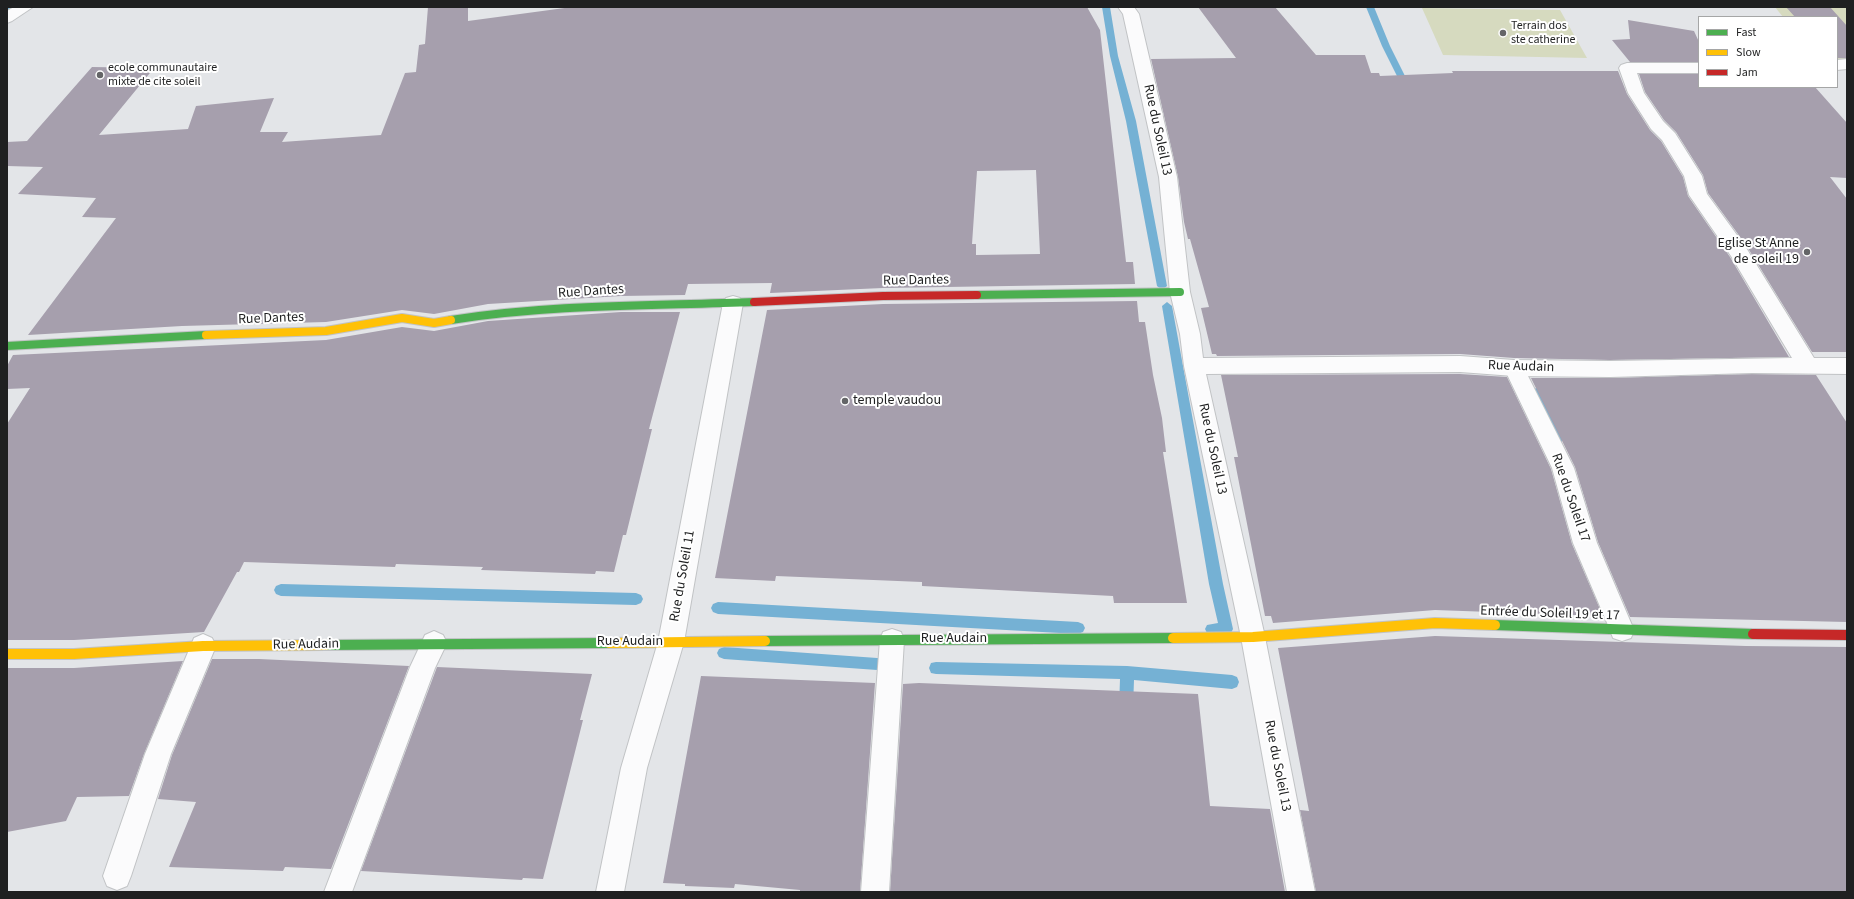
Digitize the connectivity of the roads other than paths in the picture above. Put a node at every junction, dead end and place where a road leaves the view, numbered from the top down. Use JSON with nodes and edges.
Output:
{"nodes":[{"id":1,"x":25,"y":7,"type":"edge"},
{"id":2,"x":1126,"y":7,"type":"edge"},
{"id":3,"x":7,"y":18,"type":"edge"},
{"id":4,"x":1698,"y":68,"type":"edge"},
{"id":5,"x":1180,"y":292,"type":"junction"},
{"id":6,"x":733,"y":303,"type":"junction"},
{"id":7,"x":7,"y":346,"type":"edge"},
{"id":8,"x":1194,"y":366,"type":"junction"},
{"id":9,"x":1808,"y":366,"type":"junction"},
{"id":10,"x":1847,"y":366,"type":"edge"},
{"id":11,"x":1514,"y":368,"type":"junction"},
{"id":12,"x":1622,"y":630,"type":"junction"},
{"id":13,"x":1847,"y":635,"type":"edge"},
{"id":14,"x":1253,"y":637,"type":"junction"},
{"id":15,"x":892,"y":640,"type":"junction"},
{"id":16,"x":671,"y":642,"type":"junction"},
{"id":17,"x":434,"y":643,"type":"junction"},
{"id":18,"x":203,"y":646,"type":"junction"},
{"id":19,"x":7,"y":654,"type":"edge"},
{"id":20,"x":117,"y":876,"type":"dead end"},
{"id":21,"x":338,"y":892,"type":"edge"},
{"id":22,"x":610,"y":892,"type":"edge"},
{"id":23,"x":875,"y":892,"type":"edge"},
{"id":24,"x":1302,"y":892,"type":"edge"}],
"edges":[{"from":1,"to":3,"type":"street"},
{"from":2,"to":5,"type":"street","name":"Rue du Soleil 13"},
{"from":4,"to":9,"type":"street"},
{"from":5,"to":6,"type":"street","name":"Rue Dantes"},
{"from":5,"to":8,"type":"street","name":"Rue du Soleil 13"},
{"from":6,"to":7,"type":"street","name":"Rue Dantes"},
{"from":6,"to":16,"type":"street","name":"Rue du Soleil 11"},
{"from":8,"to":11,"type":"street","name":"Rue Audain"},
{"from":8,"to":14,"type":"street","name":"Rue du Soleil 13"},
{"from":9,"to":10,"type":"street","name":"Rue Audain"},
{"from":9,"to":11,"type":"street","name":"Rue Audain"},
{"from":11,"to":12,"type":"street","name":"Rue du Soleil 17"},
{"from":12,"to":13,"type":"street","name":"Entrée du Soleil 19 et 17"},
{"from":12,"to":14,"type":"street","name":"Entrée du Soleil 19 et 17"},
{"from":14,"to":15,"type":"street","name":"Rue Audain"},
{"from":14,"to":24,"type":"street","name":"Rue du Soleil 13"},
{"from":15,"to":16,"type":"street","name":"Rue Audain"},
{"from":15,"to":23,"type":"street"},
{"from":16,"to":17,"type":"street","name":"Rue Audain"},
{"from":16,"to":22,"type":"street","name":"Rue du Soleil 11"},
{"from":17,"to":18,"type":"street","name":"Rue Audain"},
{"from":17,"to":21,"type":"street"},
{"from":18,"to":19,"type":"street","name":"Rue Audain"},
{"from":18,"to":20,"type":"street"}]}
